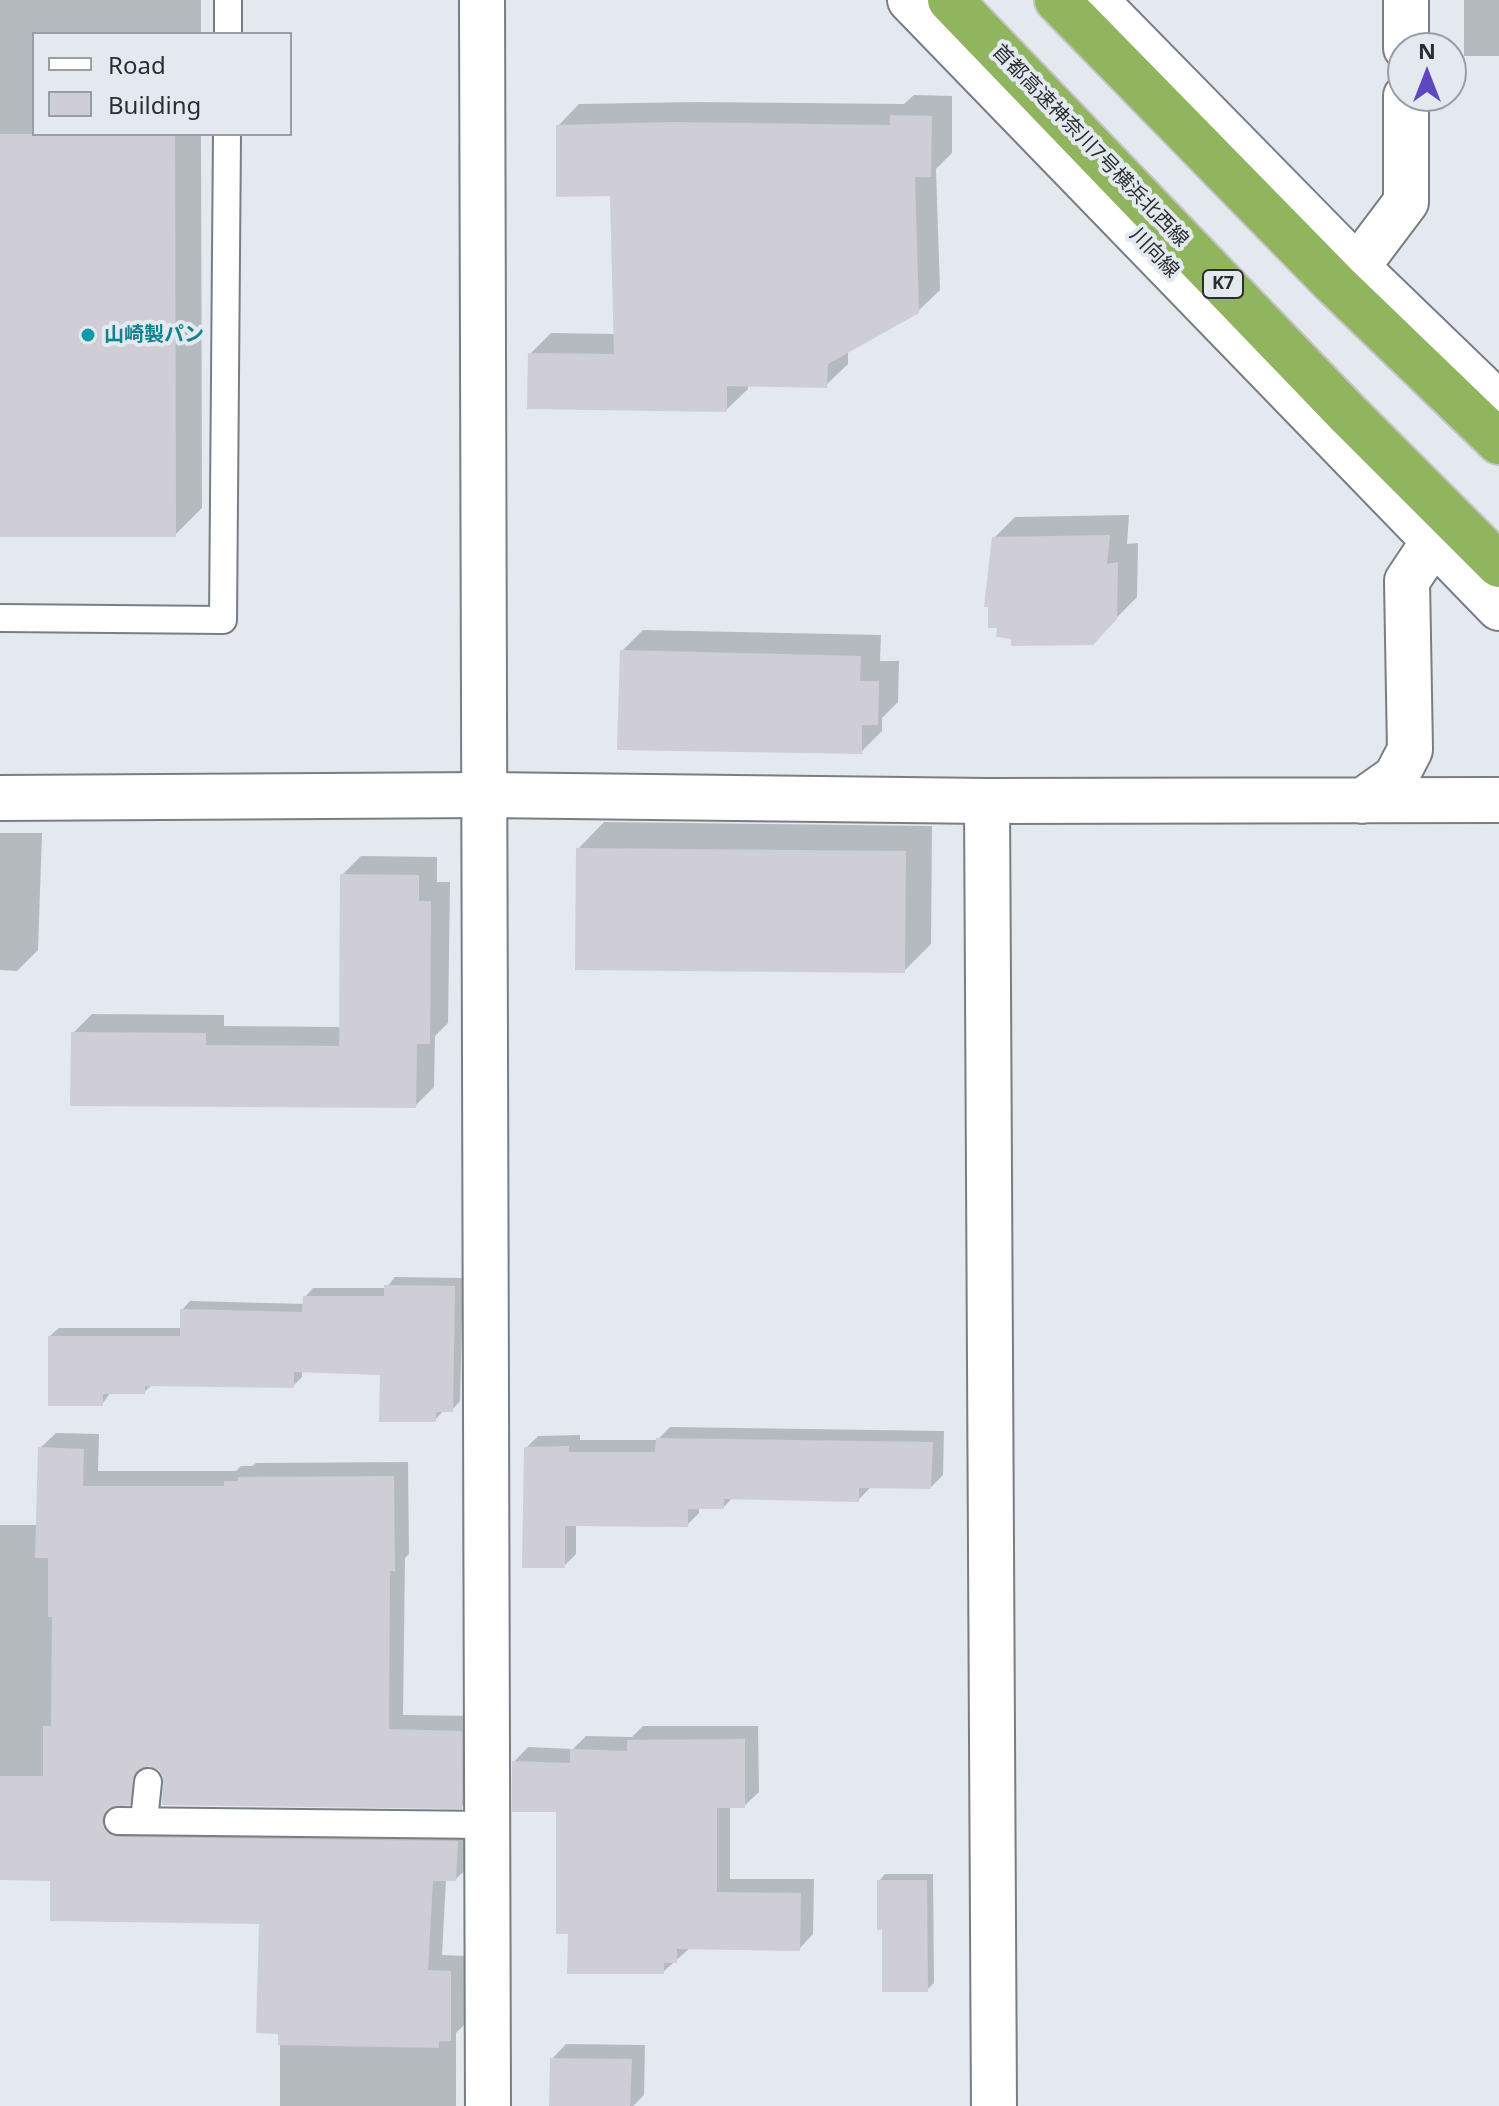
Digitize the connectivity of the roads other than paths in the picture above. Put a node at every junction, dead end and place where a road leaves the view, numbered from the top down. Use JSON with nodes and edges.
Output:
{"nodes":[{"id":1,"x":228,"y":0,"type":"edge"},
{"id":2,"x":482,"y":0,"type":"edge"},
{"id":3,"x":910,"y":0,"type":"edge"},
{"id":4,"x":950,"y":0,"type":"edge"},
{"id":5,"x":1057,"y":0,"type":"edge"},
{"id":6,"x":1095,"y":0,"type":"edge"},
{"id":7,"x":1406,"y":0,"type":"edge"},
{"id":8,"x":228,"y":32,"type":"edge"},
{"id":9,"x":1406,"y":32,"type":"edge"},
{"id":10,"x":1406,"y":112,"type":"edge"},
{"id":11,"x":227,"y":136,"type":"edge"},
{"id":12,"x":1357,"y":267,"type":"junction"},
{"id":13,"x":1499,"y":404,"type":"edge"},
{"id":14,"x":1346,"y":412,"type":"junction"},
{"id":15,"x":1499,"y":442,"type":"edge"},
{"id":16,"x":1433,"y":542,"type":"junction"},
{"id":17,"x":1499,"y":565,"type":"edge"},
{"id":18,"x":1499,"y":598,"type":"edge"},
{"id":19,"x":1499,"y":608,"type":"edge"},
{"id":20,"x":0,"y":618,"type":"edge"},
{"id":21,"x":485,"y":795,"type":"junction"},
{"id":22,"x":0,"y":798,"type":"edge"},
{"id":23,"x":1499,"y":800,"type":"edge"},
{"id":24,"x":987,"y":801,"type":"junction"},
{"id":25,"x":1362,"y":801,"type":"junction"},
{"id":26,"x":148,"y":1782,"type":"dead end"},
{"id":27,"x":487,"y":1825,"type":"junction"},
{"id":28,"x":488,"y":2106,"type":"edge"},
{"id":29,"x":994,"y":2106,"type":"edge"}],
"edges":[{"from":1,"to":8,"type":"lane"},
{"from":2,"to":21,"type":"street"},
{"from":3,"to":16,"type":"street","name":"川向線"},
{"from":4,"to":14,"type":"highway","name":"首都高速神奈川7号横浜北西線","number":"K7"},
{"from":5,"to":15,"type":"highway"},
{"from":6,"to":12,"type":"street"},
{"from":7,"to":9,"type":"street"},
{"from":10,"to":12,"type":"street"},
{"from":11,"to":20,"type":"lane"},
{"from":12,"to":13,"type":"street"},
{"from":14,"to":17,"type":"highway","name":"首都高速神奈川7号横浜北西線","number":"K7"},
{"from":14,"to":18,"type":"highway"},
{"from":16,"to":19,"type":"street","name":"川向線"},
{"from":16,"to":25,"type":"street"},
{"from":21,"to":22,"type":"street"},
{"from":21,"to":24,"type":"street"},
{"from":21,"to":27,"type":"street"},
{"from":23,"to":25,"type":"street"},
{"from":24,"to":25,"type":"street"},
{"from":24,"to":29,"type":"street"},
{"from":26,"to":27,"type":"lane"},
{"from":27,"to":28,"type":"street"}]}
